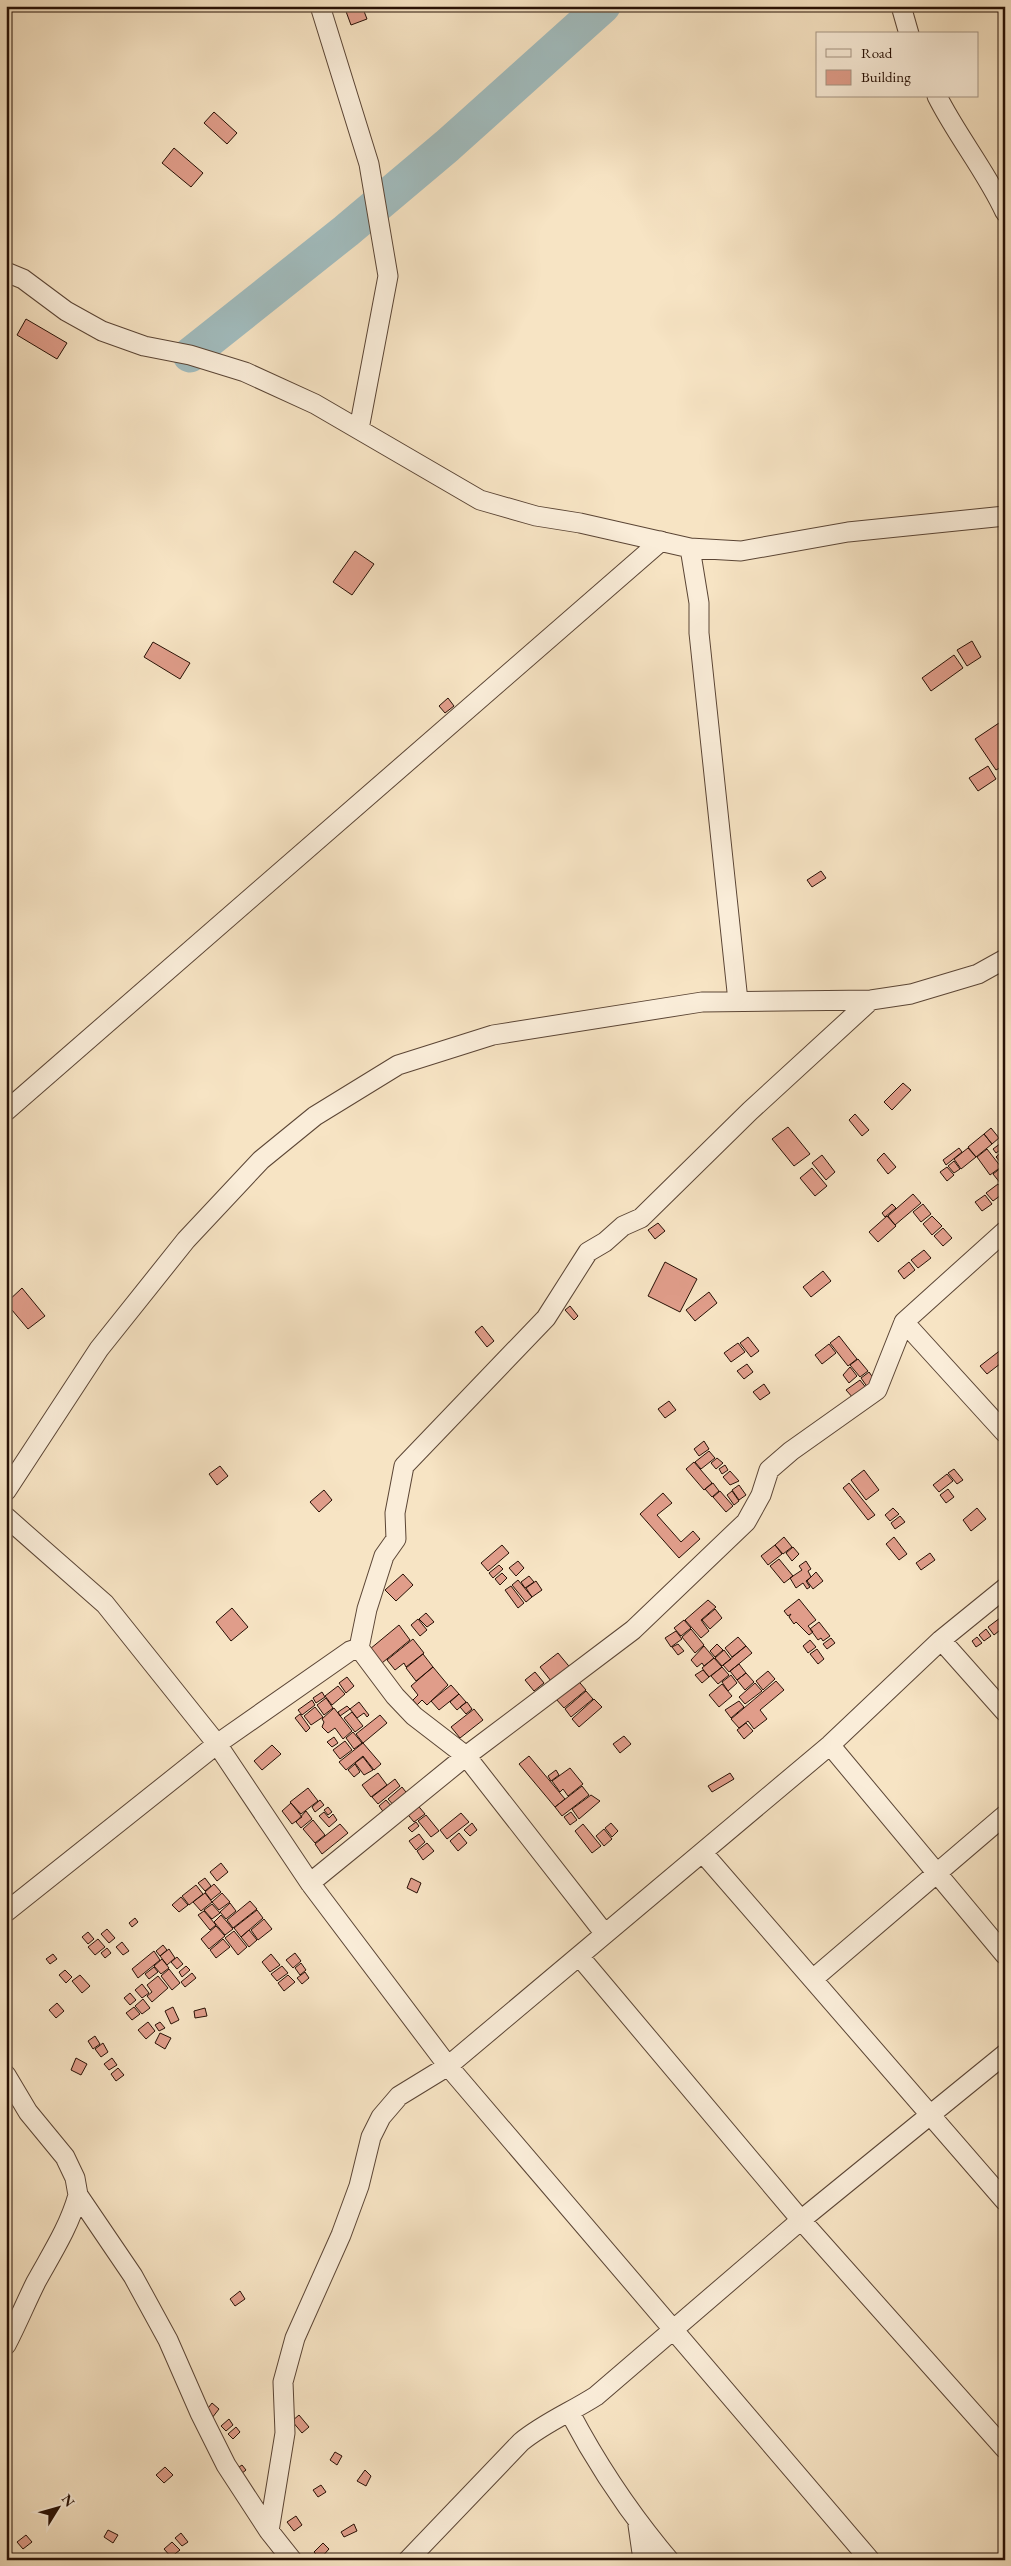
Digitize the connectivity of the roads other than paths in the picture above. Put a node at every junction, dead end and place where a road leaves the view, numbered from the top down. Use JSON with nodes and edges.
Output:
{"nodes":[{"id":1,"x":320,"y":6,"type":"edge"},
{"id":2,"x":901,"y":6,"type":"edge"},
{"id":3,"x":908,"y":32,"type":"edge"},
{"id":4,"x":938,"y":98,"type":"edge"},
{"id":5,"x":1005,"y":212,"type":"edge"},
{"id":6,"x":6,"y":272,"type":"edge"},
{"id":7,"x":359,"y":429,"type":"junction"},
{"id":8,"x":1005,"y":516,"type":"edge"},
{"id":9,"x":661,"y":541,"type":"junction"},
{"id":10,"x":690,"y":548,"type":"junction"},
{"id":11,"x":1005,"y":959,"type":"edge"},
{"id":12,"x":871,"y":1000,"type":"junction"},
{"id":13,"x":738,"y":1001,"type":"junction"},
{"id":14,"x":6,"y":1111,"type":"edge"},
{"id":15,"x":1005,"y":1231,"type":"edge"},
{"id":16,"x":904,"y":1322,"type":"junction"},
{"id":17,"x":1005,"y":1433,"type":"edge"},
{"id":18,"x":6,"y":1491,"type":"edge"},
{"id":19,"x":6,"y":1517,"type":"edge"},
{"id":20,"x":1005,"y":1588,"type":"edge"},
{"id":21,"x":941,"y":1640,"type":"junction"},
{"id":22,"x":358,"y":1648,"type":"junction"},
{"id":23,"x":1005,"y":1712,"type":"edge"},
{"id":24,"x":217,"y":1744,"type":"junction"},
{"id":25,"x":830,"y":1745,"type":"junction"},
{"id":26,"x":466,"y":1756,"type":"junction"},
{"id":27,"x":1005,"y":1815,"type":"edge"},
{"id":28,"x":703,"y":1852,"type":"junction"},
{"id":29,"x":935,"y":1874,"type":"junction"},
{"id":30,"x":310,"y":1883,"type":"junction"},
{"id":31,"x":6,"y":1912,"type":"edge"},
{"id":32,"x":605,"y":1934,"type":"junction"},
{"id":33,"x":1005,"y":1955,"type":"edge"},
{"id":34,"x":579,"y":1956,"type":"junction"},
{"id":35,"x":813,"y":1979,"type":"junction"},
{"id":36,"x":1005,"y":2054,"type":"edge"},
{"id":37,"x":448,"y":2066,"type":"junction"},
{"id":38,"x":6,"y":2075,"type":"edge"},
{"id":39,"x":929,"y":2116,"type":"junction"},
{"id":40,"x":78,"y":2195,"type":"junction"},
{"id":41,"x":1005,"y":2202,"type":"edge"},
{"id":42,"x":801,"y":2220,"type":"junction"},
{"id":43,"x":674,"y":2330,"type":"junction"},
{"id":44,"x":6,"y":2345,"type":"edge"},
{"id":45,"x":570,"y":2412,"type":"junction"},
{"id":46,"x":1005,"y":2449,"type":"edge"},
{"id":47,"x":637,"y":2523,"type":"junction"},
{"id":48,"x":269,"y":2532,"type":"junction"},
{"id":49,"x":292,"y":2560,"type":"edge"},
{"id":50,"x":408,"y":2560,"type":"edge"},
{"id":51,"x":643,"y":2560,"type":"edge"},
{"id":52,"x":669,"y":2560,"type":"edge"},
{"id":53,"x":870,"y":2560,"type":"edge"}],
"edges":[{"from":1,"to":7,"type":"street"},
{"from":2,"to":3,"type":"street"},
{"from":4,"to":5,"type":"street"},
{"from":6,"to":7,"type":"street"},
{"from":7,"to":9,"type":"street"},
{"from":8,"to":10,"type":"street"},
{"from":9,"to":10,"type":"street"},
{"from":9,"to":14,"type":"street"},
{"from":10,"to":13,"type":"street"},
{"from":11,"to":12,"type":"street"},
{"from":12,"to":13,"type":"street"},
{"from":12,"to":22,"type":"street"},
{"from":13,"to":18,"type":"street"},
{"from":15,"to":16,"type":"street"},
{"from":16,"to":17,"type":"street"},
{"from":16,"to":26,"type":"street"},
{"from":19,"to":24,"type":"street"},
{"from":20,"to":21,"type":"street"},
{"from":21,"to":23,"type":"street"},
{"from":21,"to":25,"type":"street"},
{"from":22,"to":24,"type":"street"},
{"from":22,"to":26,"type":"street"},
{"from":24,"to":30,"type":"street"},
{"from":24,"to":31,"type":"street"},
{"from":25,"to":28,"type":"street"},
{"from":25,"to":29,"type":"street"},
{"from":26,"to":30,"type":"street"},
{"from":26,"to":32,"type":"street"},
{"from":27,"to":29,"type":"street"},
{"from":28,"to":32,"type":"street"},
{"from":28,"to":35,"type":"street"},
{"from":29,"to":33,"type":"street"},
{"from":29,"to":35,"type":"street"},
{"from":30,"to":37,"type":"street"},
{"from":32,"to":34,"type":"street"},
{"from":34,"to":37,"type":"street"},
{"from":34,"to":42,"type":"street"},
{"from":35,"to":39,"type":"street"},
{"from":36,"to":39,"type":"street"},
{"from":37,"to":43,"type":"street"},
{"from":37,"to":48,"type":"street"},
{"from":38,"to":40,"type":"street"},
{"from":39,"to":41,"type":"street"},
{"from":39,"to":42,"type":"street"},
{"from":40,"to":44,"type":"street"},
{"from":40,"to":48,"type":"street"},
{"from":42,"to":43,"type":"street"},
{"from":42,"to":46,"type":"street"},
{"from":43,"to":45,"type":"street"},
{"from":43,"to":53,"type":"street"},
{"from":45,"to":47,"type":"street"},
{"from":45,"to":50,"type":"street"},
{"from":47,"to":51,"type":"street"},
{"from":47,"to":52,"type":"street"},
{"from":48,"to":49,"type":"street"}]}
